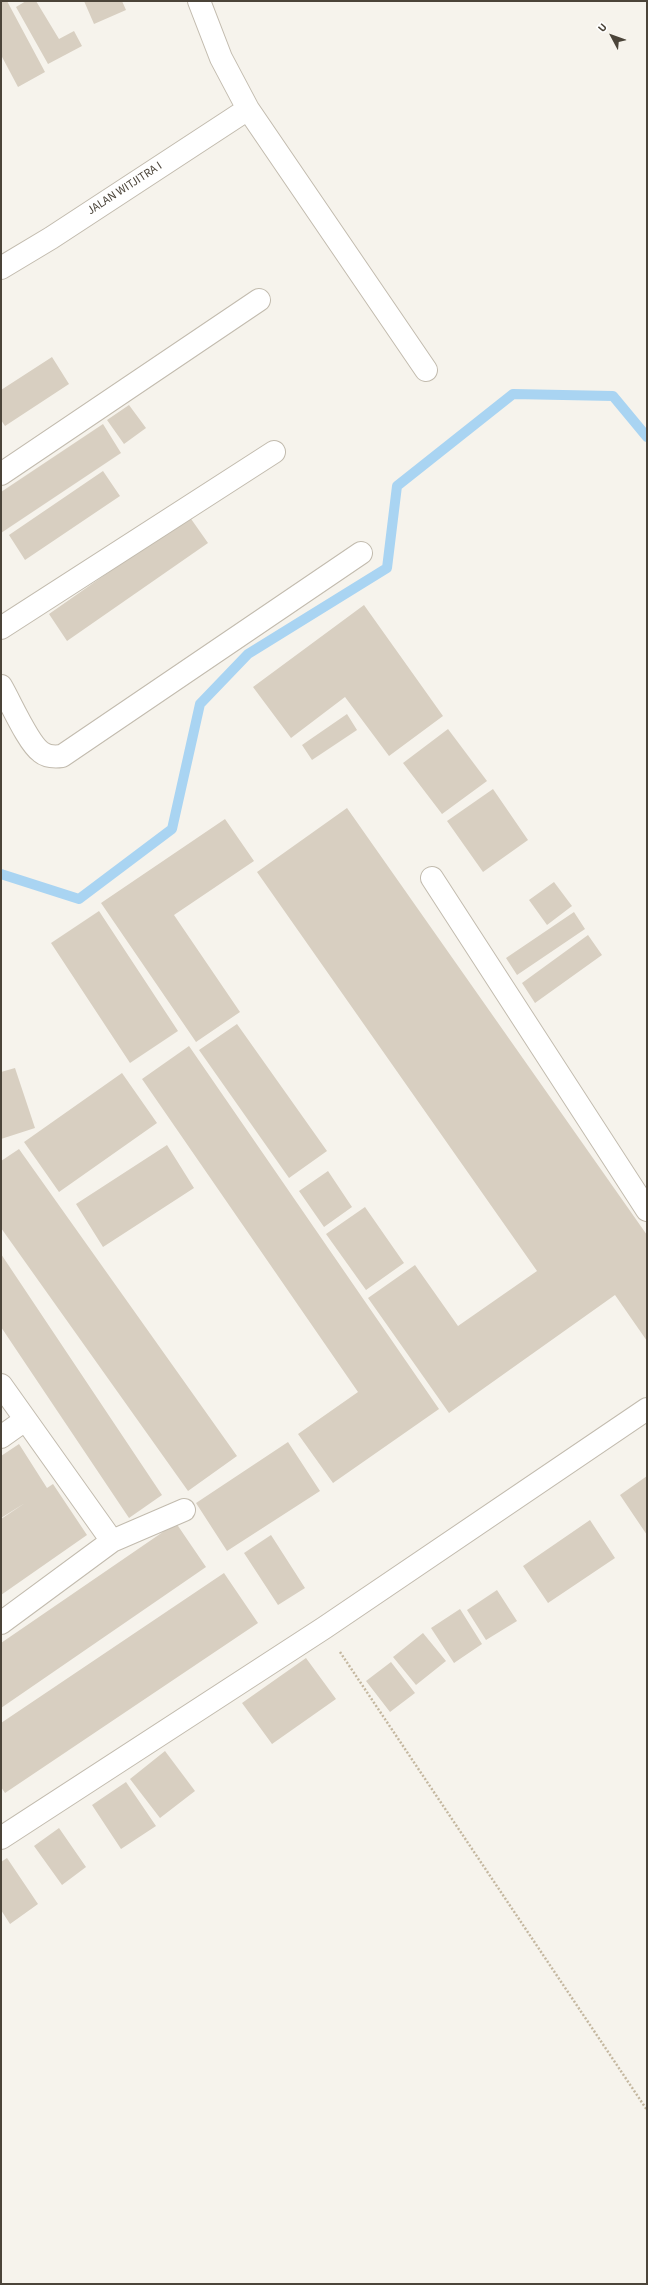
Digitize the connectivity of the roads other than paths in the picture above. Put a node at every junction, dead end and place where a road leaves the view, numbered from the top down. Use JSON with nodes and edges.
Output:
{"nodes":[{"id":1,"x":199,"y":1,"type":"edge"},
{"id":2,"x":248,"y":109,"type":"junction"},
{"id":3,"x":1,"y":268,"type":"edge"},
{"id":4,"x":259,"y":300,"type":"dead end"},
{"id":5,"x":426,"y":370,"type":"dead end"},
{"id":6,"x":274,"y":452,"type":"dead end"},
{"id":7,"x":1,"y":474,"type":"edge"},
{"id":8,"x":361,"y":553,"type":"dead end"},
{"id":9,"x":1,"y":628,"type":"edge"},
{"id":10,"x":1,"y":686,"type":"edge"},
{"id":11,"x":432,"y":878,"type":"dead end"},
{"id":12,"x":647,"y":1210,"type":"edge"},
{"id":13,"x":1,"y":1385,"type":"edge"},
{"id":14,"x":647,"y":1409,"type":"edge"},
{"id":15,"x":25,"y":1420,"type":"junction"},
{"id":16,"x":1,"y":1437,"type":"edge"},
{"id":17,"x":184,"y":1510,"type":"dead end"},
{"id":18,"x":112,"y":1541,"type":"junction"},
{"id":19,"x":1,"y":1623,"type":"edge"},
{"id":20,"x":1,"y":1838,"type":"edge"}],
"edges":[{"from":1,"to":2,"type":"street"},
{"from":2,"to":3,"type":"street","name":"JALAN WITJITRA I"},
{"from":2,"to":5,"type":"street"},
{"from":4,"to":7,"type":"street"},
{"from":6,"to":9,"type":"street"},
{"from":8,"to":10,"type":"street"},
{"from":11,"to":12,"type":"street"},
{"from":13,"to":15,"type":"street"},
{"from":14,"to":20,"type":"street"},
{"from":15,"to":16,"type":"street"},
{"from":15,"to":18,"type":"street"},
{"from":17,"to":18,"type":"street"},
{"from":18,"to":19,"type":"street"}]}
